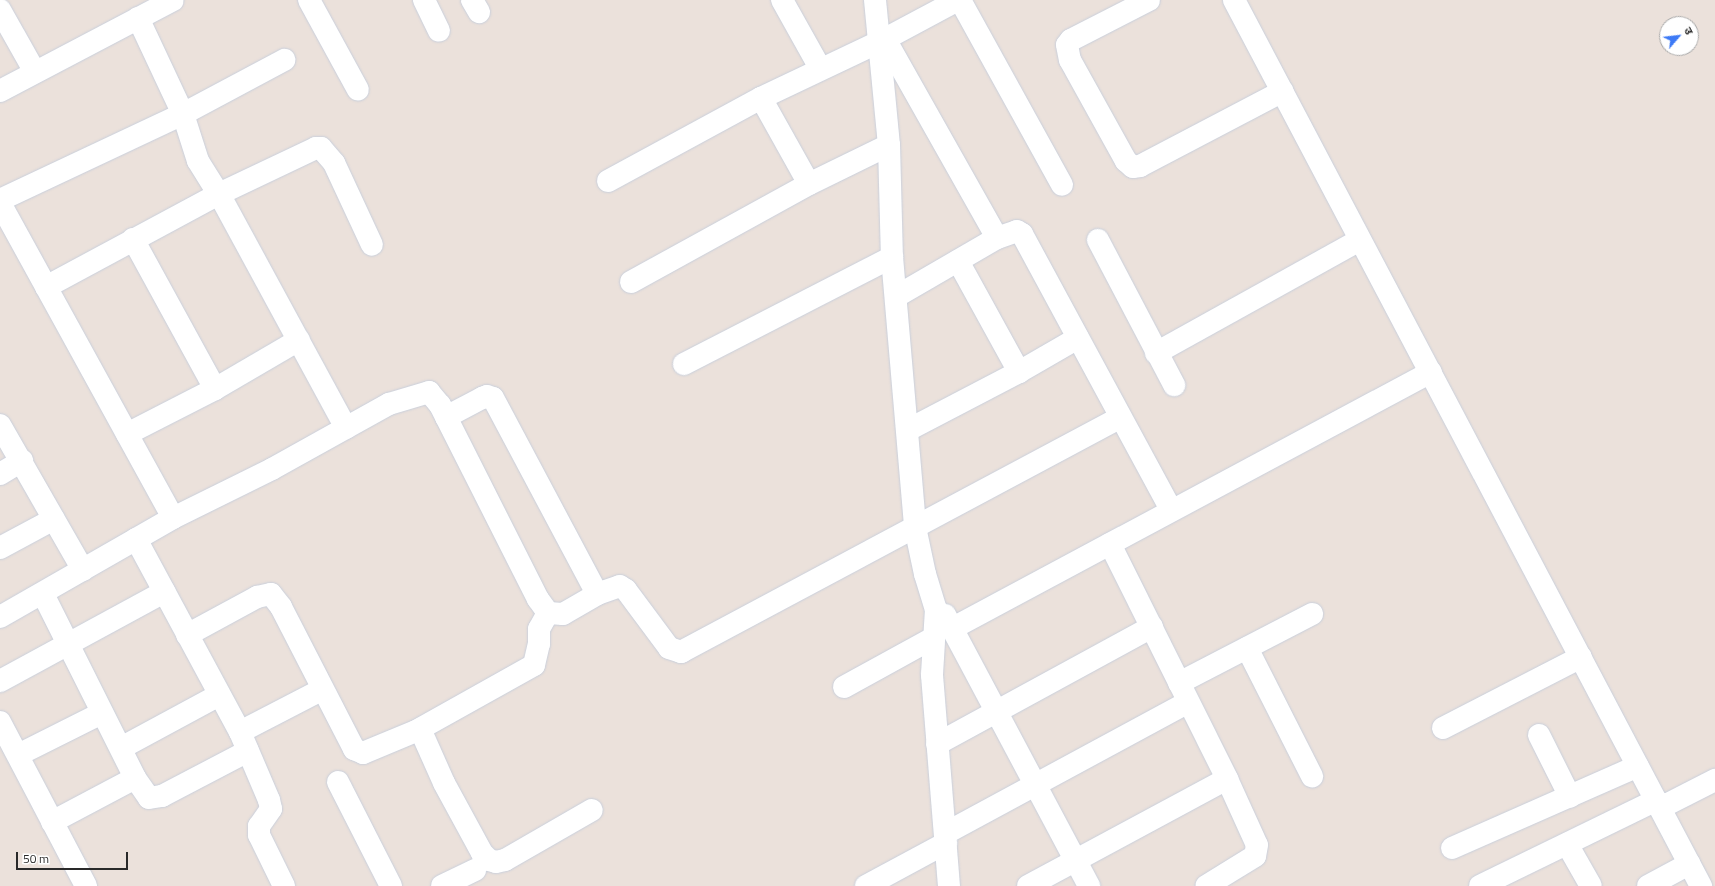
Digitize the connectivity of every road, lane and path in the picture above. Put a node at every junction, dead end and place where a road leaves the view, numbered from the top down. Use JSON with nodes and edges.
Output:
{"nodes":[{"id":1,"x":11,"y":0,"type":"edge"},
{"id":2,"x":173,"y":0,"type":"edge"},
{"id":3,"x":309,"y":0,"type":"edge"},
{"id":4,"x":424,"y":0,"type":"edge"},
{"id":5,"x":782,"y":0,"type":"edge"},
{"id":6,"x":875,"y":0,"type":"edge"},
{"id":7,"x":959,"y":0,"type":"edge"},
{"id":8,"x":1149,"y":0,"type":"edge"},
{"id":9,"x":1234,"y":0,"type":"edge"},
{"id":10,"x":0,"y":6,"type":"edge"},
{"id":11,"x":0,"y":10,"type":"edge"},
{"id":12,"x":138,"y":18,"type":"junction"},
{"id":13,"x":439,"y":31,"type":"dead end"},
{"id":14,"x":882,"y":40,"type":"junction"},
{"id":15,"x":284,"y":60,"type":"dead end"},
{"id":16,"x":820,"y":68,"type":"junction"},
{"id":17,"x":36,"y":72,"type":"junction"},
{"id":18,"x":358,"y":90,"type":"dead end"},
{"id":19,"x":0,"y":91,"type":"edge"},
{"id":20,"x":1283,"y":91,"type":"junction"},
{"id":21,"x":761,"y":98,"type":"junction"},
{"id":22,"x":183,"y":114,"type":"junction"},
{"id":23,"x":889,"y":145,"type":"junction"},
{"id":24,"x":608,"y":181,"type":"dead end"},
{"id":25,"x":809,"y":184,"type":"junction"},
{"id":26,"x":1062,"y":185,"type":"dead end"},
{"id":27,"x":219,"y":194,"type":"junction"},
{"id":28,"x":0,"y":202,"type":"edge"},
{"id":29,"x":997,"y":238,"type":"junction"},
{"id":30,"x":133,"y":239,"type":"junction"},
{"id":31,"x":1098,"y":240,"type":"dead end"},
{"id":32,"x":372,"y":245,"type":"dead end"},
{"id":33,"x":1363,"y":247,"type":"junction"},
{"id":34,"x":892,"y":257,"type":"junction"},
{"id":35,"x":958,"y":261,"type":"junction"},
{"id":36,"x":631,"y":282,"type":"dead end"},
{"id":37,"x":46,"y":287,"type":"junction"},
{"id":38,"x":897,"y":296,"type":"junction"},
{"id":39,"x":1078,"y":338,"type":"junction"},
{"id":40,"x":299,"y":340,"type":"junction"},
{"id":41,"x":1159,"y":358,"type":"junction"},
{"id":42,"x":684,"y":364,"type":"dead end"},
{"id":43,"x":1019,"y":372,"type":"junction"},
{"id":44,"x":1431,"y":372,"type":"junction"},
{"id":45,"x":1174,"y":385,"type":"dead end"},
{"id":46,"x":215,"y":389,"type":"junction"},
{"id":47,"x":446,"y":417,"type":"junction"},
{"id":48,"x":1120,"y":418,"type":"junction"},
{"id":49,"x":0,"y":425,"type":"edge"},
{"id":50,"x":346,"y":428,"type":"junction"},
{"id":51,"x":908,"y":430,"type":"junction"},
{"id":52,"x":127,"y":434,"type":"junction"},
{"id":53,"x":22,"y":461,"type":"junction"},
{"id":54,"x":0,"y":474,"type":"edge"},
{"id":55,"x":1171,"y":510,"type":"junction"},
{"id":56,"x":173,"y":518,"type":"junction"},
{"id":57,"x":54,"y":519,"type":"junction"},
{"id":58,"x":915,"y":527,"type":"junction"},
{"id":59,"x":136,"y":539,"type":"junction"},
{"id":60,"x":1110,"y":544,"type":"junction"},
{"id":61,"x":0,"y":548,"type":"edge"},
{"id":62,"x":83,"y":570,"type":"junction"},
{"id":63,"x":164,"y":592,"type":"junction"},
{"id":64,"x":43,"y":594,"type":"junction"},
{"id":65,"x":597,"y":594,"type":"junction"},
{"id":66,"x":933,"y":595,"type":"junction"},
{"id":67,"x":548,"y":613,"type":"junction"},
{"id":68,"x":1312,"y":614,"type":"dead end"},
{"id":69,"x":0,"y":617,"type":"edge"},
{"id":70,"x":1152,"y":627,"type":"junction"},
{"id":71,"x":953,"y":628,"type":"junction"},
{"id":72,"x":187,"y":635,"type":"junction"},
{"id":73,"x":933,"y":638,"type":"junction"},
{"id":74,"x":68,"y":644,"type":"junction"},
{"id":75,"x":1247,"y":648,"type":"junction"},
{"id":76,"x":1581,"y":657,"type":"junction"},
{"id":77,"x":0,"y":681,"type":"edge"},
{"id":78,"x":844,"y":687,"type":"dead end"},
{"id":79,"x":323,"y":689,"type":"junction"},
{"id":80,"x":1184,"y":692,"type":"junction"},
{"id":81,"x":219,"y":695,"type":"junction"},
{"id":82,"x":997,"y":710,"type":"junction"},
{"id":83,"x":102,"y":713,"type":"junction"},
{"id":84,"x":0,"y":722,"type":"edge"},
{"id":85,"x":1443,"y":728,"type":"dead end"},
{"id":86,"x":420,"y":729,"type":"junction"},
{"id":87,"x":1539,"y":736,"type":"dead end"},
{"id":88,"x":244,"y":742,"type":"junction"},
{"id":89,"x":937,"y":744,"type":"junction"},
{"id":90,"x":120,"y":748,"type":"junction"},
{"id":91,"x":18,"y":755,"type":"junction"},
{"id":92,"x":1638,"y":766,"type":"junction"},
{"id":93,"x":1312,"y":776,"type":"dead end"},
{"id":94,"x":135,"y":778,"type":"junction"},
{"id":95,"x":1227,"y":779,"type":"junction"},
{"id":96,"x":1715,"y":780,"type":"edge"},
{"id":97,"x":338,"y":782,"type":"dead end"},
{"id":98,"x":1036,"y":785,"type":"junction"},
{"id":99,"x":1570,"y":797,"type":"junction"},
{"id":100,"x":1658,"y":804,"type":"junction"},
{"id":101,"x":592,"y":810,"type":"dead end"},
{"id":102,"x":52,"y":822,"type":"junction"},
{"id":103,"x":946,"y":838,"type":"junction"},
{"id":104,"x":1567,"y":844,"type":"junction"},
{"id":105,"x":1452,"y":848,"type":"dead end"},
{"id":106,"x":1075,"y":861,"type":"junction"},
{"id":107,"x":1689,"y":864,"type":"junction"},
{"id":108,"x":475,"y":870,"type":"dead end"},
{"id":109,"x":86,"y":886,"type":"edge"},
{"id":110,"x":284,"y":886,"type":"edge"},
{"id":111,"x":391,"y":886,"type":"edge"},
{"id":112,"x":442,"y":886,"type":"edge"},
{"id":113,"x":866,"y":886,"type":"edge"},
{"id":114,"x":949,"y":886,"type":"edge"},
{"id":115,"x":1028,"y":886,"type":"edge"},
{"id":116,"x":1089,"y":886,"type":"edge"},
{"id":117,"x":1206,"y":886,"type":"edge"},
{"id":118,"x":1480,"y":886,"type":"edge"},
{"id":119,"x":1591,"y":886,"type":"edge"},
{"id":120,"x":1648,"y":886,"type":"edge"},
{"id":121,"x":1701,"y":886,"type":"edge"}],
"edges":[{"from":1,"to":10,"type":"street"},
{"from":2,"to":12,"type":"street"},
{"from":3,"to":18,"type":"street"},
{"from":4,"to":13,"type":"street"},
{"from":5,"to":16,"type":"street"},
{"from":6,"to":14,"type":"street"},
{"from":7,"to":14,"type":"street"},
{"from":7,"to":26,"type":"street"},
{"from":8,"to":20,"type":"street"},
{"from":9,"to":20,"type":"street"},
{"from":11,"to":17,"type":"street"},
{"from":12,"to":17,"type":"street"},
{"from":12,"to":22,"type":"street"},
{"from":14,"to":16,"type":"street"},
{"from":14,"to":23,"type":"street"},
{"from":14,"to":29,"type":"street"},
{"from":15,"to":22,"type":"street"},
{"from":16,"to":21,"type":"street"},
{"from":17,"to":19,"type":"street"},
{"from":20,"to":33,"type":"street"},
{"from":21,"to":24,"type":"street"},
{"from":21,"to":25,"type":"street"},
{"from":22,"to":27,"type":"street"},
{"from":22,"to":28,"type":"street"},
{"from":23,"to":25,"type":"street"},
{"from":23,"to":34,"type":"street"},
{"from":25,"to":36,"type":"street"},
{"from":27,"to":30,"type":"street"},
{"from":27,"to":32,"type":"street"},
{"from":27,"to":40,"type":"street"},
{"from":28,"to":37,"type":"street"},
{"from":29,"to":35,"type":"street"},
{"from":29,"to":39,"type":"street"},
{"from":30,"to":37,"type":"street"},
{"from":30,"to":46,"type":"street"},
{"from":31,"to":41,"type":"street"},
{"from":33,"to":41,"type":"street"},
{"from":33,"to":44,"type":"street"},
{"from":34,"to":38,"type":"street"},
{"from":34,"to":42,"type":"street"},
{"from":35,"to":38,"type":"street"},
{"from":35,"to":43,"type":"street"},
{"from":37,"to":52,"type":"street"},
{"from":38,"to":51,"type":"street"},
{"from":39,"to":43,"type":"street"},
{"from":39,"to":48,"type":"street"},
{"from":40,"to":46,"type":"street"},
{"from":40,"to":50,"type":"street"},
{"from":41,"to":45,"type":"street"},
{"from":43,"to":51,"type":"street"},
{"from":44,"to":55,"type":"street"},
{"from":44,"to":76,"type":"street"},
{"from":46,"to":52,"type":"street"},
{"from":47,"to":50,"type":"street"},
{"from":47,"to":65,"type":"street"},
{"from":47,"to":67,"type":"street"},
{"from":48,"to":55,"type":"street"},
{"from":48,"to":58,"type":"street"},
{"from":49,"to":53,"type":"street"},
{"from":50,"to":56,"type":"street"},
{"from":51,"to":58,"type":"street"},
{"from":52,"to":56,"type":"street"},
{"from":53,"to":54,"type":"street"},
{"from":53,"to":57,"type":"street"},
{"from":55,"to":60,"type":"street"},
{"from":56,"to":59,"type":"street"},
{"from":57,"to":61,"type":"street"},
{"from":57,"to":62,"type":"street"},
{"from":58,"to":65,"type":"street"},
{"from":58,"to":66,"type":"street"},
{"from":59,"to":62,"type":"street"},
{"from":59,"to":63,"type":"street"},
{"from":60,"to":70,"type":"street"},
{"from":60,"to":71,"type":"street"},
{"from":62,"to":64,"type":"street"},
{"from":63,"to":72,"type":"street"},
{"from":63,"to":74,"type":"street"},
{"from":64,"to":69,"type":"street"},
{"from":64,"to":74,"type":"street"},
{"from":65,"to":67,"type":"street"},
{"from":66,"to":71,"type":"street"},
{"from":66,"to":73,"type":"street"},
{"from":67,"to":86,"type":"street"},
{"from":68,"to":75,"type":"street"},
{"from":70,"to":80,"type":"street"},
{"from":70,"to":82,"type":"street"},
{"from":71,"to":82,"type":"street"},
{"from":72,"to":79,"type":"street"},
{"from":72,"to":81,"type":"street"},
{"from":73,"to":78,"type":"street"},
{"from":73,"to":89,"type":"street"},
{"from":74,"to":77,"type":"street"},
{"from":74,"to":83,"type":"street"},
{"from":75,"to":80,"type":"street"},
{"from":75,"to":93,"type":"street"},
{"from":76,"to":85,"type":"street"},
{"from":76,"to":92,"type":"street"},
{"from":79,"to":86,"type":"street"},
{"from":79,"to":88,"type":"street"},
{"from":80,"to":95,"type":"street"},
{"from":80,"to":98,"type":"street"},
{"from":81,"to":88,"type":"street"},
{"from":81,"to":90,"type":"street"},
{"from":82,"to":89,"type":"street"},
{"from":82,"to":98,"type":"street"},
{"from":83,"to":90,"type":"street"},
{"from":83,"to":91,"type":"street"},
{"from":84,"to":91,"type":"street"},
{"from":86,"to":101,"type":"street"},
{"from":87,"to":99,"type":"street"},
{"from":88,"to":94,"type":"street"},
{"from":88,"to":110,"type":"street"},
{"from":89,"to":103,"type":"street"},
{"from":90,"to":94,"type":"street"},
{"from":91,"to":102,"type":"street"},
{"from":92,"to":99,"type":"street"},
{"from":92,"to":100,"type":"street"},
{"from":94,"to":102,"type":"street"},
{"from":95,"to":106,"type":"street"},
{"from":95,"to":117,"type":"street"},
{"from":96,"to":100,"type":"street"},
{"from":97,"to":111,"type":"street"},
{"from":98,"to":103,"type":"street"},
{"from":98,"to":106,"type":"street"},
{"from":99,"to":105,"type":"street"},
{"from":100,"to":104,"type":"street"},
{"from":100,"to":107,"type":"street"},
{"from":102,"to":109,"type":"street"},
{"from":103,"to":113,"type":"street"},
{"from":103,"to":114,"type":"street"},
{"from":104,"to":118,"type":"street"},
{"from":104,"to":119,"type":"street"},
{"from":106,"to":115,"type":"street"},
{"from":106,"to":116,"type":"street"},
{"from":107,"to":120,"type":"street"},
{"from":107,"to":121,"type":"street"},
{"from":108,"to":112,"type":"street"}]}
